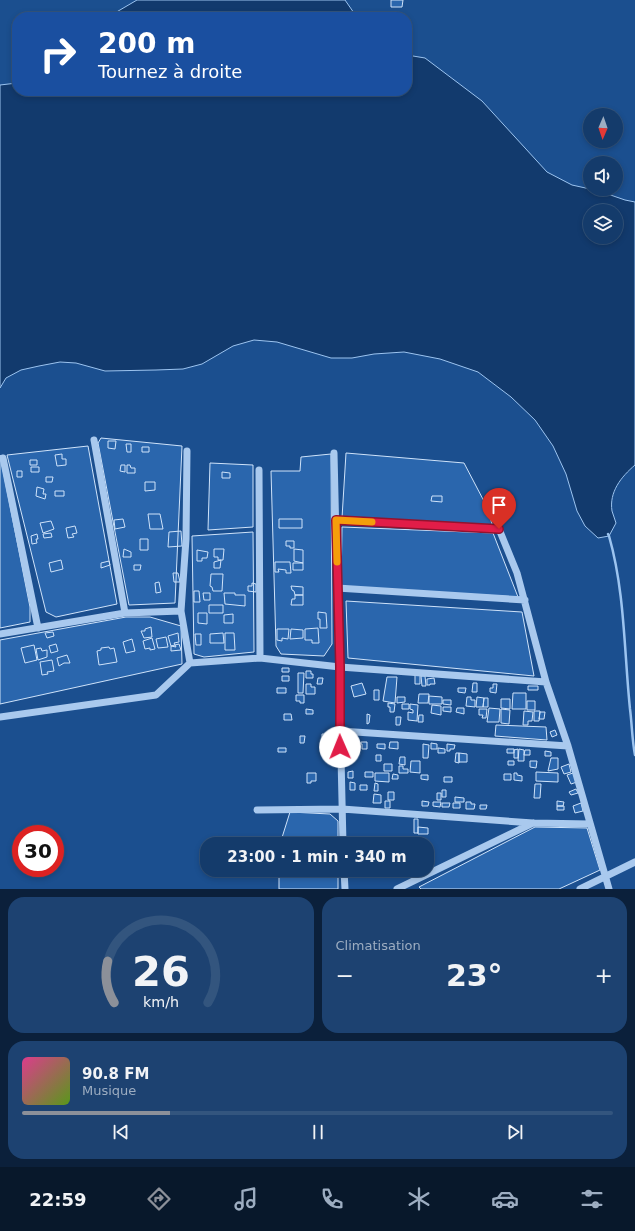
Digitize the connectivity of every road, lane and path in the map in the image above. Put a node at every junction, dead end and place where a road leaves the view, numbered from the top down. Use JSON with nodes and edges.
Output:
{"nodes":[{"id":1,"x":94,"y":440,"type":"dead end"},
{"id":2,"x":187,"y":451,"type":"dead end"},
{"id":3,"x":334,"y":453,"type":"dead end"},
{"id":4,"x":3,"y":458,"type":"dead end"},
{"id":5,"x":259,"y":470,"type":"dead end"},
{"id":6,"x":336,"y":520,"type":"junction"},
{"id":7,"x":337,"y":588,"type":"junction"},
{"id":8,"x":525,"y":600,"type":"junction"},
{"id":9,"x":181,"y":611,"type":"junction"},
{"id":10,"x":125,"y":613,"type":"junction"},
{"id":11,"x":38,"y":628,"type":"junction"},
{"id":12,"x":0,"y":634,"type":"edge"},
{"id":13,"x":260,"y":658,"type":"junction"},
{"id":14,"x":190,"y":663,"type":"junction"},
{"id":15,"x":340,"y":667,"type":"junction"},
{"id":16,"x":546,"y":682,"type":"junction"},
{"id":17,"x":0,"y":717,"type":"edge"},
{"id":18,"x":340,"y":732,"type":"junction"},
{"id":19,"x":568,"y":746,"type":"junction"},
{"id":20,"x":257,"y":810,"type":"dead end"},
{"id":21,"x":342,"y":810,"type":"junction"},
{"id":22,"x":533,"y":823,"type":"junction"},
{"id":23,"x":590,"y":824,"type":"junction"},
{"id":24,"x":343,"y":837,"type":"edge"},
{"id":25,"x":635,"y":862,"type":"edge"},
{"id":26,"x":344,"y":877,"type":"edge"},
{"id":27,"x":605,"y":877,"type":"junction"},
{"id":28,"x":345,"y":889,"type":"edge"},
{"id":29,"x":397,"y":889,"type":"edge"},
{"id":30,"x":580,"y":889,"type":"edge"},
{"id":31,"x":609,"y":889,"type":"edge"}],
"edges":[{"from":1,"to":10,"type":"street"},
{"from":2,"to":9,"type":"street"},
{"from":3,"to":6,"type":"street"},
{"from":4,"to":11,"type":"street"},
{"from":5,"to":13,"type":"street"},
{"from":6,"to":7,"type":"street"},
{"from":6,"to":8,"type":"street"},
{"from":7,"to":8,"type":"street"},
{"from":7,"to":15,"type":"street"},
{"from":8,"to":16,"type":"street"},
{"from":9,"to":10,"type":"street"},
{"from":9,"to":14,"type":"street"},
{"from":10,"to":11,"type":"street"},
{"from":11,"to":12,"type":"street"},
{"from":13,"to":14,"type":"street"},
{"from":13,"to":15,"type":"street"},
{"from":14,"to":17,"type":"street"},
{"from":15,"to":16,"type":"street"},
{"from":15,"to":18,"type":"street"},
{"from":16,"to":19,"type":"street"},
{"from":18,"to":19,"type":"street"},
{"from":18,"to":21,"type":"street"},
{"from":19,"to":23,"type":"street"},
{"from":20,"to":21,"type":"street"},
{"from":21,"to":22,"type":"street"},
{"from":21,"to":24,"type":"street"},
{"from":22,"to":23,"type":"street"},
{"from":22,"to":29,"type":"street"},
{"from":23,"to":27,"type":"street"},
{"from":25,"to":27,"type":"street"},
{"from":26,"to":28,"type":"street"},
{"from":27,"to":30,"type":"street"},
{"from":27,"to":31,"type":"street"}]}
